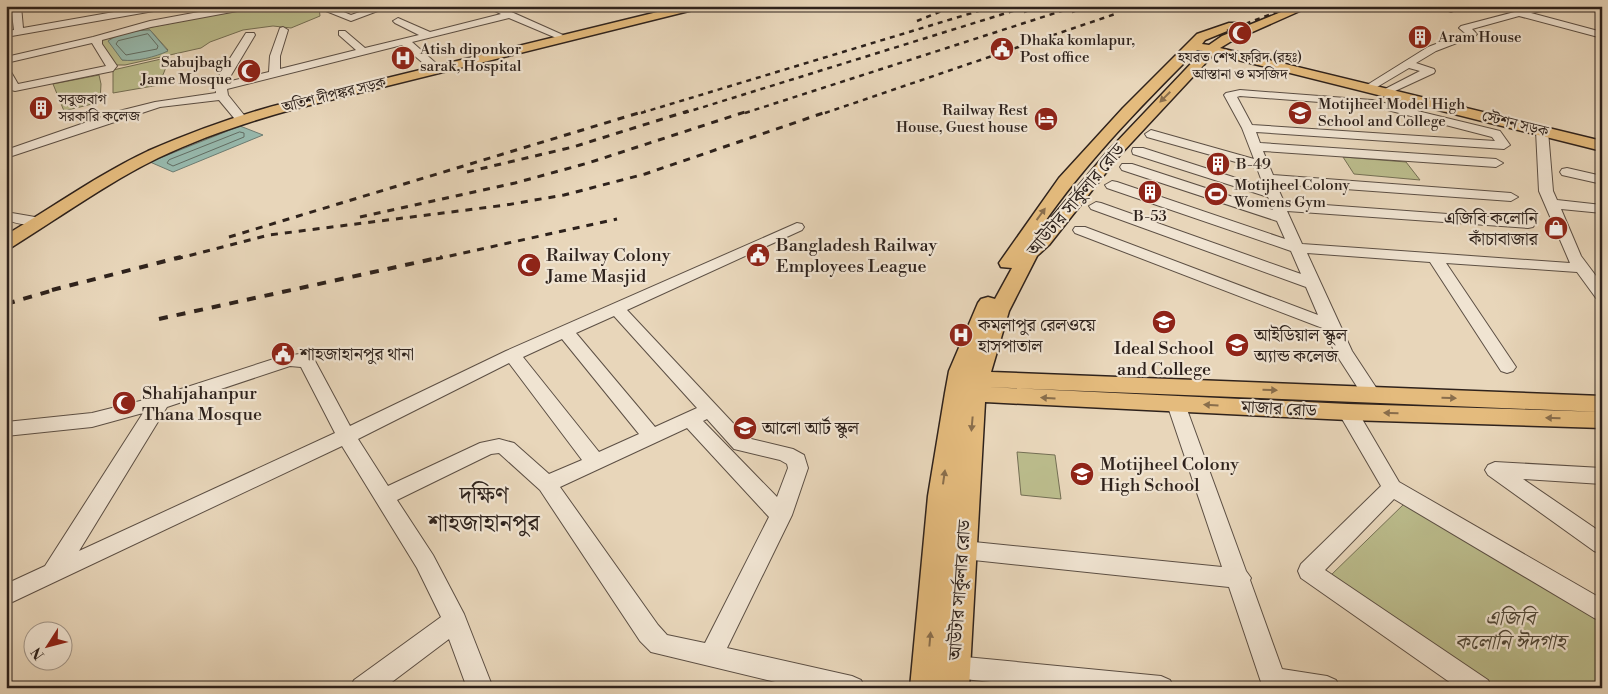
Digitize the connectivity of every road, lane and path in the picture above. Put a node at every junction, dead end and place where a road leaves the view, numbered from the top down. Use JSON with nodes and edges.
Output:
{"nodes":[{"id":1,"x":16,"y":6,"type":"edge"},
{"id":2,"x":97,"y":6,"type":"edge"},
{"id":3,"x":165,"y":6,"type":"edge"},
{"id":4,"x":179,"y":6,"type":"edge"},
{"id":5,"x":248,"y":6,"type":"edge"},
{"id":6,"x":387,"y":6,"type":"edge"},
{"id":7,"x":489,"y":6,"type":"edge"},
{"id":8,"x":679,"y":6,"type":"edge"},
{"id":9,"x":697,"y":6,"type":"edge"},
{"id":10,"x":1284,"y":6,"type":"edge"},
{"id":11,"x":1306,"y":6,"type":"edge"},
{"id":12,"x":1441,"y":6,"type":"edge"},
{"id":13,"x":1460,"y":6,"type":"edge"},
{"id":14,"x":1542,"y":6,"type":"edge"},
{"id":15,"x":329,"y":9,"type":"dead end"},
{"id":16,"x":461,"y":13,"type":"dead end"},
{"id":17,"x":1519,"y":13,"type":"junction"},
{"id":18,"x":510,"y":15,"type":"junction"},
{"id":19,"x":100,"y":17,"type":"junction"},
{"id":20,"x":187,"y":17,"type":"junction"},
{"id":21,"x":398,"y":21,"type":"dead end"},
{"id":22,"x":474,"y":24,"type":"junction"},
{"id":23,"x":284,"y":30,"type":"dead end"},
{"id":24,"x":19,"y":32,"type":"junction"},
{"id":25,"x":342,"y":33,"type":"dead end"},
{"id":26,"x":6,"y":34,"type":"edge"},
{"id":27,"x":250,"y":35,"type":"dead end"},
{"id":28,"x":428,"y":35,"type":"junction"},
{"id":29,"x":1602,"y":35,"type":"edge"},
{"id":30,"x":562,"y":37,"type":"junction"},
{"id":31,"x":97,"y":39,"type":"junction"},
{"id":32,"x":404,"y":41,"type":"junction"},
{"id":33,"x":1204,"y":46,"type":"junction"},
{"id":34,"x":363,"y":51,"type":"junction"},
{"id":35,"x":6,"y":60,"type":"edge"},
{"id":36,"x":1407,"y":64,"type":"junction"},
{"id":37,"x":434,"y":67,"type":"junction"},
{"id":38,"x":274,"y":72,"type":"junction"},
{"id":39,"x":7,"y":74,"type":"edge"},
{"id":40,"x":1372,"y":84,"type":"junction"},
{"id":41,"x":1388,"y":90,"type":"junction"},
{"id":42,"x":221,"y":91,"type":"junction"},
{"id":43,"x":241,"y":116,"type":"junction"},
{"id":44,"x":1248,"y":128,"type":"junction"},
{"id":45,"x":1542,"y":129,"type":"junction"},
{"id":46,"x":1151,"y":134,"type":"dead end"},
{"id":47,"x":1602,"y":141,"type":"edge"},
{"id":48,"x":1602,"y":146,"type":"edge"},
{"id":49,"x":1256,"y":147,"type":"junction"},
{"id":50,"x":1138,"y":151,"type":"dead end"},
{"id":51,"x":6,"y":154,"type":"edge"},
{"id":52,"x":1496,"y":163,"type":"dead end"},
{"id":53,"x":1127,"y":167,"type":"dead end"},
{"id":54,"x":1567,"y":172,"type":"dead end"},
{"id":55,"x":1265,"y":173,"type":"junction"},
{"id":56,"x":1602,"y":180,"type":"edge"},
{"id":57,"x":1112,"y":185,"type":"dead end"},
{"id":58,"x":1511,"y":197,"type":"dead end"},
{"id":59,"x":1551,"y":204,"type":"junction"},
{"id":60,"x":1096,"y":206,"type":"dead end"},
{"id":61,"x":1278,"y":206,"type":"junction"},
{"id":62,"x":1602,"y":209,"type":"edge"},
{"id":63,"x":30,"y":218,"type":"edge"},
{"id":64,"x":1528,"y":224,"type":"dead end"},
{"id":65,"x":797,"y":227,"type":"dead end"},
{"id":66,"x":1080,"y":230,"type":"dead end"},
{"id":67,"x":6,"y":236,"type":"edge"},
{"id":68,"x":6,"y":243,"type":"edge"},
{"id":69,"x":6,"y":248,"type":"edge"},
{"id":70,"x":1297,"y":248,"type":"junction"},
{"id":71,"x":1436,"y":259,"type":"junction"},
{"id":72,"x":1591,"y":277,"type":"edge"},
{"id":73,"x":1314,"y":284,"type":"junction"},
{"id":74,"x":1602,"y":295,"type":"edge"},
{"id":75,"x":616,"y":308,"type":"junction"},
{"id":76,"x":1330,"y":325,"type":"junction"},
{"id":77,"x":565,"y":331,"type":"junction"},
{"id":78,"x":512,"y":355,"type":"junction"},
{"id":79,"x":1507,"y":367,"type":"dead end"},
{"id":80,"x":966,"y":386,"type":"junction"},
{"id":81,"x":1372,"y":395,"type":"junction"},
{"id":82,"x":160,"y":402,"type":"junction"},
{"id":83,"x":1176,"y":404,"type":"junction"},
{"id":84,"x":1602,"y":404,"type":"edge"},
{"id":85,"x":1348,"y":412,"type":"junction"},
{"id":86,"x":700,"y":414,"type":"junction"},
{"id":87,"x":1602,"y":420,"type":"edge"},
{"id":88,"x":8,"y":431,"type":"edge"},
{"id":89,"x":346,"y":436,"type":"junction"},
{"id":90,"x":652,"y":436,"type":"junction"},
{"id":91,"x":595,"y":462,"type":"junction"},
{"id":92,"x":1602,"y":476,"type":"edge"},
{"id":93,"x":547,"y":484,"type":"junction"},
{"id":94,"x":1392,"y":488,"type":"junction"},
{"id":95,"x":383,"y":497,"type":"junction"},
{"id":96,"x":780,"y":515,"type":"junction"},
{"id":97,"x":1602,"y":545,"type":"edge"},
{"id":98,"x":964,"y":550,"type":"junction"},
{"id":99,"x":54,"y":573,"type":"junction"},
{"id":100,"x":1239,"y":578,"type":"junction"},
{"id":101,"x":6,"y":595,"type":"edge"},
{"id":102,"x":1599,"y":606,"type":"edge"},
{"id":103,"x":455,"y":621,"type":"junction"},
{"id":104,"x":711,"y":656,"type":"junction"},
{"id":105,"x":954,"y":677,"type":"edge"},
{"id":106,"x":1275,"y":683,"type":"edge"},
{"id":107,"x":363,"y":688,"type":"edge"},
{"id":108,"x":480,"y":688,"type":"edge"},
{"id":109,"x":852,"y":688,"type":"edge"},
{"id":110,"x":926,"y":688,"type":"edge"},
{"id":111,"x":1161,"y":688,"type":"edge"},
{"id":112,"x":1327,"y":688,"type":"edge"},
{"id":113,"x":1479,"y":688,"type":"edge"}],
"edges":[{"from":1,"to":24,"type":"street"},
{"from":2,"to":19,"type":"street"},
{"from":3,"to":19,"type":"street"},
{"from":4,"to":20,"type":"street"},
{"from":5,"to":20,"type":"street"},
{"from":6,"to":15,"type":"street"},
{"from":7,"to":18,"type":"street"},
{"from":8,"to":30,"type":"main road","name":"অতিশ দীপঙ্কর সড়ক"},
{"from":9,"to":30,"type":"main road","name":"অতিশ দীপঙ্কর সড়ক"},
{"from":10,"to":33,"type":"main road","name":"আউটার সার্কুলার রোড"},
{"from":11,"to":33,"type":"main road","name":"আউটার সার্কুলার রোড"},
{"from":12,"to":13,"type":"street"},
{"from":14,"to":17,"type":"street"},
{"from":16,"to":22,"type":"street"},
{"from":17,"to":29,"type":"street"},
{"from":17,"to":36,"type":"street"},
{"from":18,"to":22,"type":"street"},
{"from":18,"to":30,"type":"street"},
{"from":19,"to":24,"type":"street"},
{"from":20,"to":31,"type":"street"},
{"from":21,"to":28,"type":"street"},
{"from":22,"to":28,"type":"street"},
{"from":23,"to":38,"type":"street"},
{"from":24,"to":26,"type":"street"},
{"from":25,"to":34,"type":"street"},
{"from":27,"to":42,"type":"street"},
{"from":28,"to":32,"type":"street"},
{"from":30,"to":37,"type":"main road","name":"অতিশ দীপঙ্কর সড়ক"},
{"from":30,"to":43,"type":"main road","name":"অতিশ দীপঙ্কর সড়ক"},
{"from":31,"to":35,"type":"street"},
{"from":31,"to":39,"type":"street"},
{"from":32,"to":34,"type":"street"},
{"from":32,"to":37,"type":"street"},
{"from":33,"to":40,"type":"main road","name":"স্টেশন সড়ক"},
{"from":33,"to":41,"type":"main road","name":"স্টেশন সড়ক"},
{"from":33,"to":80,"type":"main road","name":"আউটার সার্কুলার রোড"},
{"from":34,"to":38,"type":"street"},
{"from":36,"to":40,"type":"street"},
{"from":36,"to":41,"type":"street"},
{"from":37,"to":43,"type":"main road","name":"অতিশ দীপঙ্কর সড়ক"},
{"from":38,"to":42,"type":"street"},
{"from":40,"to":41,"type":"main road","name":"স্টেশন সড়ক"},
{"from":41,"to":45,"type":"main road","name":"স্টেশন সড়ক"},
{"from":42,"to":43,"type":"street"},
{"from":42,"to":51,"type":"street"},
{"from":43,"to":63,"type":"main road","name":"অতিশ দীপঙ্কর সড়ক"},
{"from":43,"to":63,"type":"main road","name":"অতিশ দীপঙ্কর সড়ক"},
{"from":44,"to":44,"type":"street"},
{"from":44,"to":49,"type":"street"},
{"from":45,"to":47,"type":"main road","name":"স্টেশন সড়ক"},
{"from":45,"to":48,"type":"main road","name":"স্টেশন সড়ক"},
{"from":45,"to":59,"type":"street"},
{"from":46,"to":55,"type":"street"},
{"from":49,"to":52,"type":"street"},
{"from":49,"to":55,"type":"street"},
{"from":50,"to":61,"type":"street"},
{"from":53,"to":61,"type":"street"},
{"from":54,"to":56,"type":"street"},
{"from":55,"to":58,"type":"street"},
{"from":55,"to":61,"type":"street"},
{"from":57,"to":70,"type":"street"},
{"from":59,"to":62,"type":"street"},
{"from":59,"to":72,"type":"street"},
{"from":60,"to":73,"type":"street"},
{"from":61,"to":64,"type":"street"},
{"from":61,"to":70,"type":"street"},
{"from":63,"to":67,"type":"main road"},
{"from":63,"to":68,"type":"main road"},
{"from":63,"to":69,"type":"main road"},
{"from":65,"to":75,"type":"street"},
{"from":66,"to":76,"type":"street"},
{"from":70,"to":71,"type":"street"},
{"from":70,"to":73,"type":"street"},
{"from":71,"to":72,"type":"street"},
{"from":71,"to":79,"type":"street"},
{"from":72,"to":74,"type":"street"},
{"from":73,"to":76,"type":"street"},
{"from":75,"to":77,"type":"street"},
{"from":75,"to":86,"type":"street"},
{"from":76,"to":81,"type":"street"},
{"from":77,"to":78,"type":"street"},
{"from":77,"to":90,"type":"street"},
{"from":78,"to":89,"type":"street"},
{"from":78,"to":91,"type":"street"},
{"from":80,"to":81,"type":"main road","name":"মাজার রোড","one_way":true},
{"from":83,"to":80,"type":"main road","name":"মাজার রোড","one_way":true},
{"from":80,"to":98,"type":"main road","name":"আউটার সার্কুলার রোড","one_way":true},
{"from":110,"to":80,"type":"main road","name":"আউটার সার্কুলার রোড","one_way":true},
{"from":81,"to":84,"type":"main road","name":"মাজার রোড","one_way":true},
{"from":82,"to":88,"type":"street"},
{"from":82,"to":89,"type":"street"},
{"from":82,"to":99,"type":"street"},
{"from":85,"to":83,"type":"main road","name":"মাজার রোড","one_way":true},
{"from":83,"to":100,"type":"street"},
{"from":87,"to":85,"type":"main road","name":"মাজার রোড","one_way":true},
{"from":85,"to":94,"type":"street"},
{"from":86,"to":90,"type":"street"},
{"from":86,"to":96,"type":"street"},
{"from":86,"to":96,"type":"street"},
{"from":89,"to":95,"type":"street"},
{"from":89,"to":99,"type":"street"},
{"from":90,"to":91,"type":"street"},
{"from":91,"to":93,"type":"street"},
{"from":92,"to":97,"type":"street"},
{"from":93,"to":95,"type":"street"},
{"from":93,"to":104,"type":"street"},
{"from":94,"to":102,"type":"street"},
{"from":94,"to":113,"type":"street"},
{"from":95,"to":103,"type":"street"},
{"from":96,"to":104,"type":"street"},
{"from":98,"to":100,"type":"street"},
{"from":98,"to":105,"type":"main road","name":"আউটার সার্কুলার রোড"},
{"from":99,"to":101,"type":"street"},
{"from":100,"to":106,"type":"street"},
{"from":103,"to":107,"type":"street"},
{"from":103,"to":108,"type":"street"},
{"from":104,"to":109,"type":"street"},
{"from":105,"to":111,"type":"street"},
{"from":106,"to":112,"type":"street"}]}
